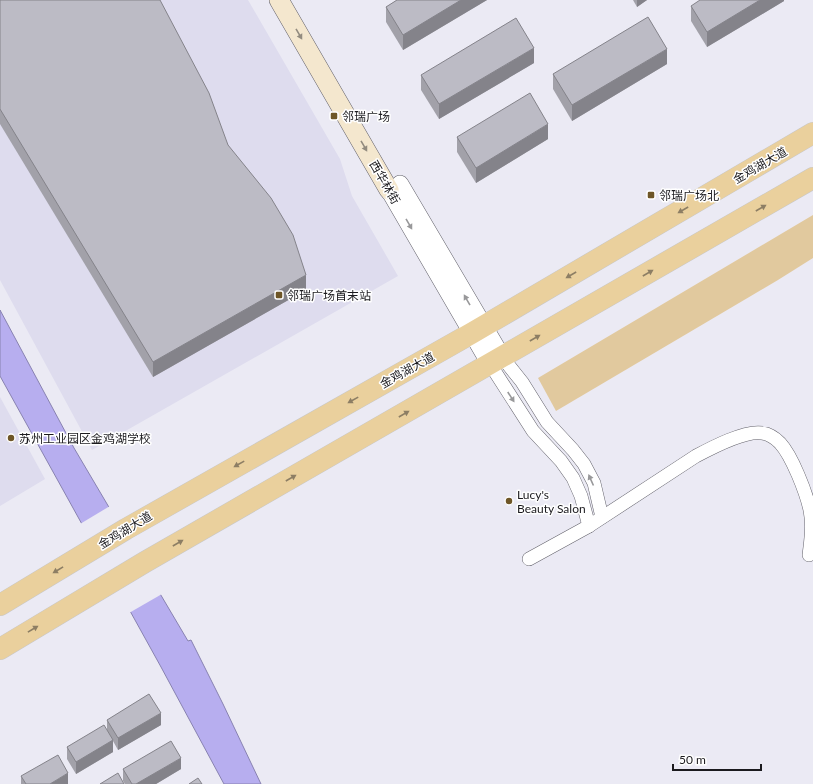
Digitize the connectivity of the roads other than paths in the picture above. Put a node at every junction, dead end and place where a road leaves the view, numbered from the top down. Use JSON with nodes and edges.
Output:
{"nodes":[{"id":1,"x":279,"y":0,"type":"edge"},
{"id":2,"x":294,"y":0,"type":"edge"},
{"id":3,"x":813,"y":133,"type":"edge"},
{"id":4,"x":813,"y":178,"type":"edge"},
{"id":5,"x":395,"y":187,"type":"junction"},
{"id":6,"x":477,"y":330,"type":"junction"},
{"id":7,"x":496,"y":361,"type":"junction"},
{"id":8,"x":602,"y":517,"type":"junction"},
{"id":9,"x":589,"y":526,"type":"junction"},
{"id":10,"x":809,"y":556,"type":"dead end"},
{"id":11,"x":530,"y":559,"type":"dead end"},
{"id":12,"x":0,"y":605,"type":"edge"},
{"id":13,"x":0,"y":649,"type":"edge"}],
"edges":[{"from":1,"to":5,"type":"main road","name":"西华林街","one_way":true},
{"from":2,"to":5,"type":"main road","name":"西华林街"},
{"from":3,"to":6,"type":"main road","name":"金鸡湖大道","one_way":true},
{"from":7,"to":4,"type":"main road","one_way":true},
{"from":5,"to":6,"type":"street","name":"西华林街"},
{"from":6,"to":7,"type":"street","name":"西华林街"},
{"from":6,"to":12,"type":"main road","name":"金鸡湖大道","one_way":true},
{"from":8,"to":7,"type":"street","one_way":true},
{"from":7,"to":9,"type":"street","one_way":true},
{"from":13,"to":7,"type":"main road","one_way":true},
{"from":8,"to":9,"type":"street"},
{"from":8,"to":10,"type":"street"},
{"from":9,"to":11,"type":"street"}]}
